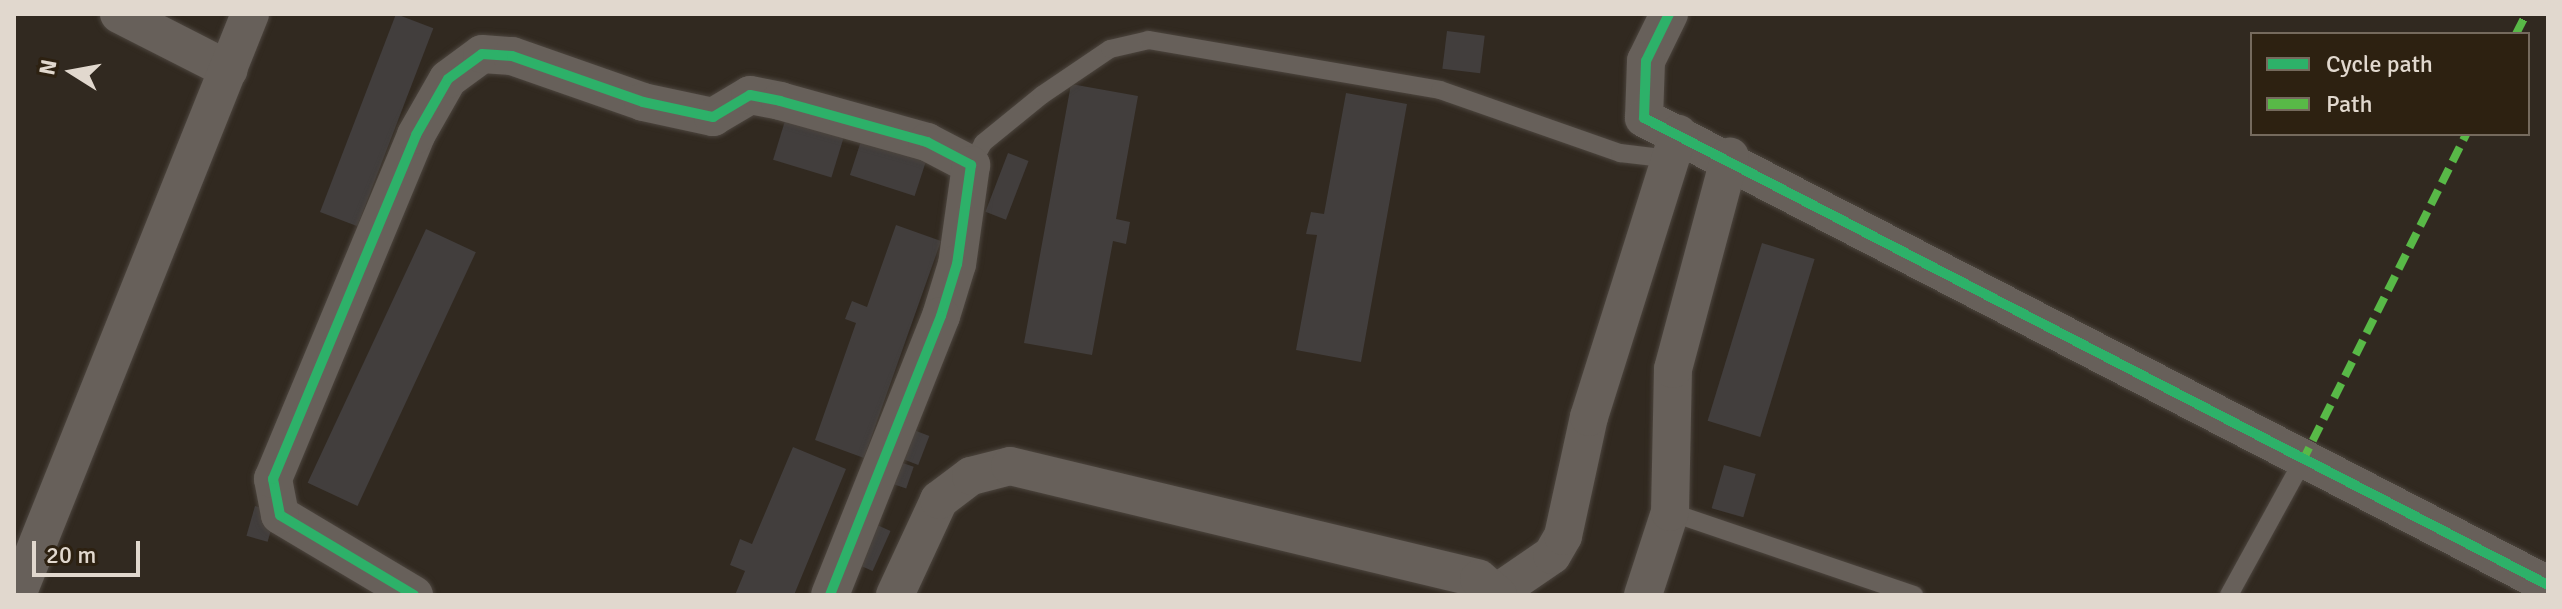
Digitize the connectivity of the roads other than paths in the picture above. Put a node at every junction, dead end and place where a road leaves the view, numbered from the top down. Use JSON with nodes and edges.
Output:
{"nodes":[{"id":1,"x":119,"y":14,"type":"edge"},
{"id":2,"x":250,"y":14,"type":"edge"},
{"id":3,"x":1669,"y":14,"type":"edge"},
{"id":4,"x":229,"y":70,"type":"junction"},
{"id":5,"x":1674,"y":147,"type":"junction"},
{"id":6,"x":1730,"y":157,"type":"junction"},
{"id":7,"x":971,"y":165,"type":"junction"},
{"id":8,"x":2302,"y":462,"type":"junction"},
{"id":9,"x":1670,"y":512,"type":"junction"},
{"id":10,"x":2548,"y":585,"type":"edge"},
{"id":11,"x":1498,"y":593,"type":"edge"},
{"id":12,"x":17,"y":595,"type":"edge"},
{"id":13,"x":414,"y":595,"type":"edge"},
{"id":14,"x":830,"y":595,"type":"edge"},
{"id":15,"x":895,"y":595,"type":"edge"},
{"id":16,"x":1643,"y":595,"type":"edge"},
{"id":17,"x":1914,"y":595,"type":"edge"},
{"id":18,"x":2229,"y":595,"type":"edge"}],
"edges":[{"from":1,"to":4,"type":"street"},
{"from":2,"to":4,"type":"street"},
{"from":3,"to":5,"type":"street"},
{"from":4,"to":12,"type":"street"},
{"from":5,"to":6,"type":"street"},
{"from":5,"to":7,"type":"lane"},
{"from":5,"to":11,"type":"street"},
{"from":6,"to":8,"type":"street"},
{"from":6,"to":9,"type":"street"},
{"from":7,"to":13,"type":"street"},
{"from":7,"to":14,"type":"street"},
{"from":8,"to":10,"type":"street"},
{"from":8,"to":18,"type":"lane"},
{"from":9,"to":16,"type":"street"},
{"from":9,"to":17,"type":"lane"},
{"from":11,"to":15,"type":"street"}]}
